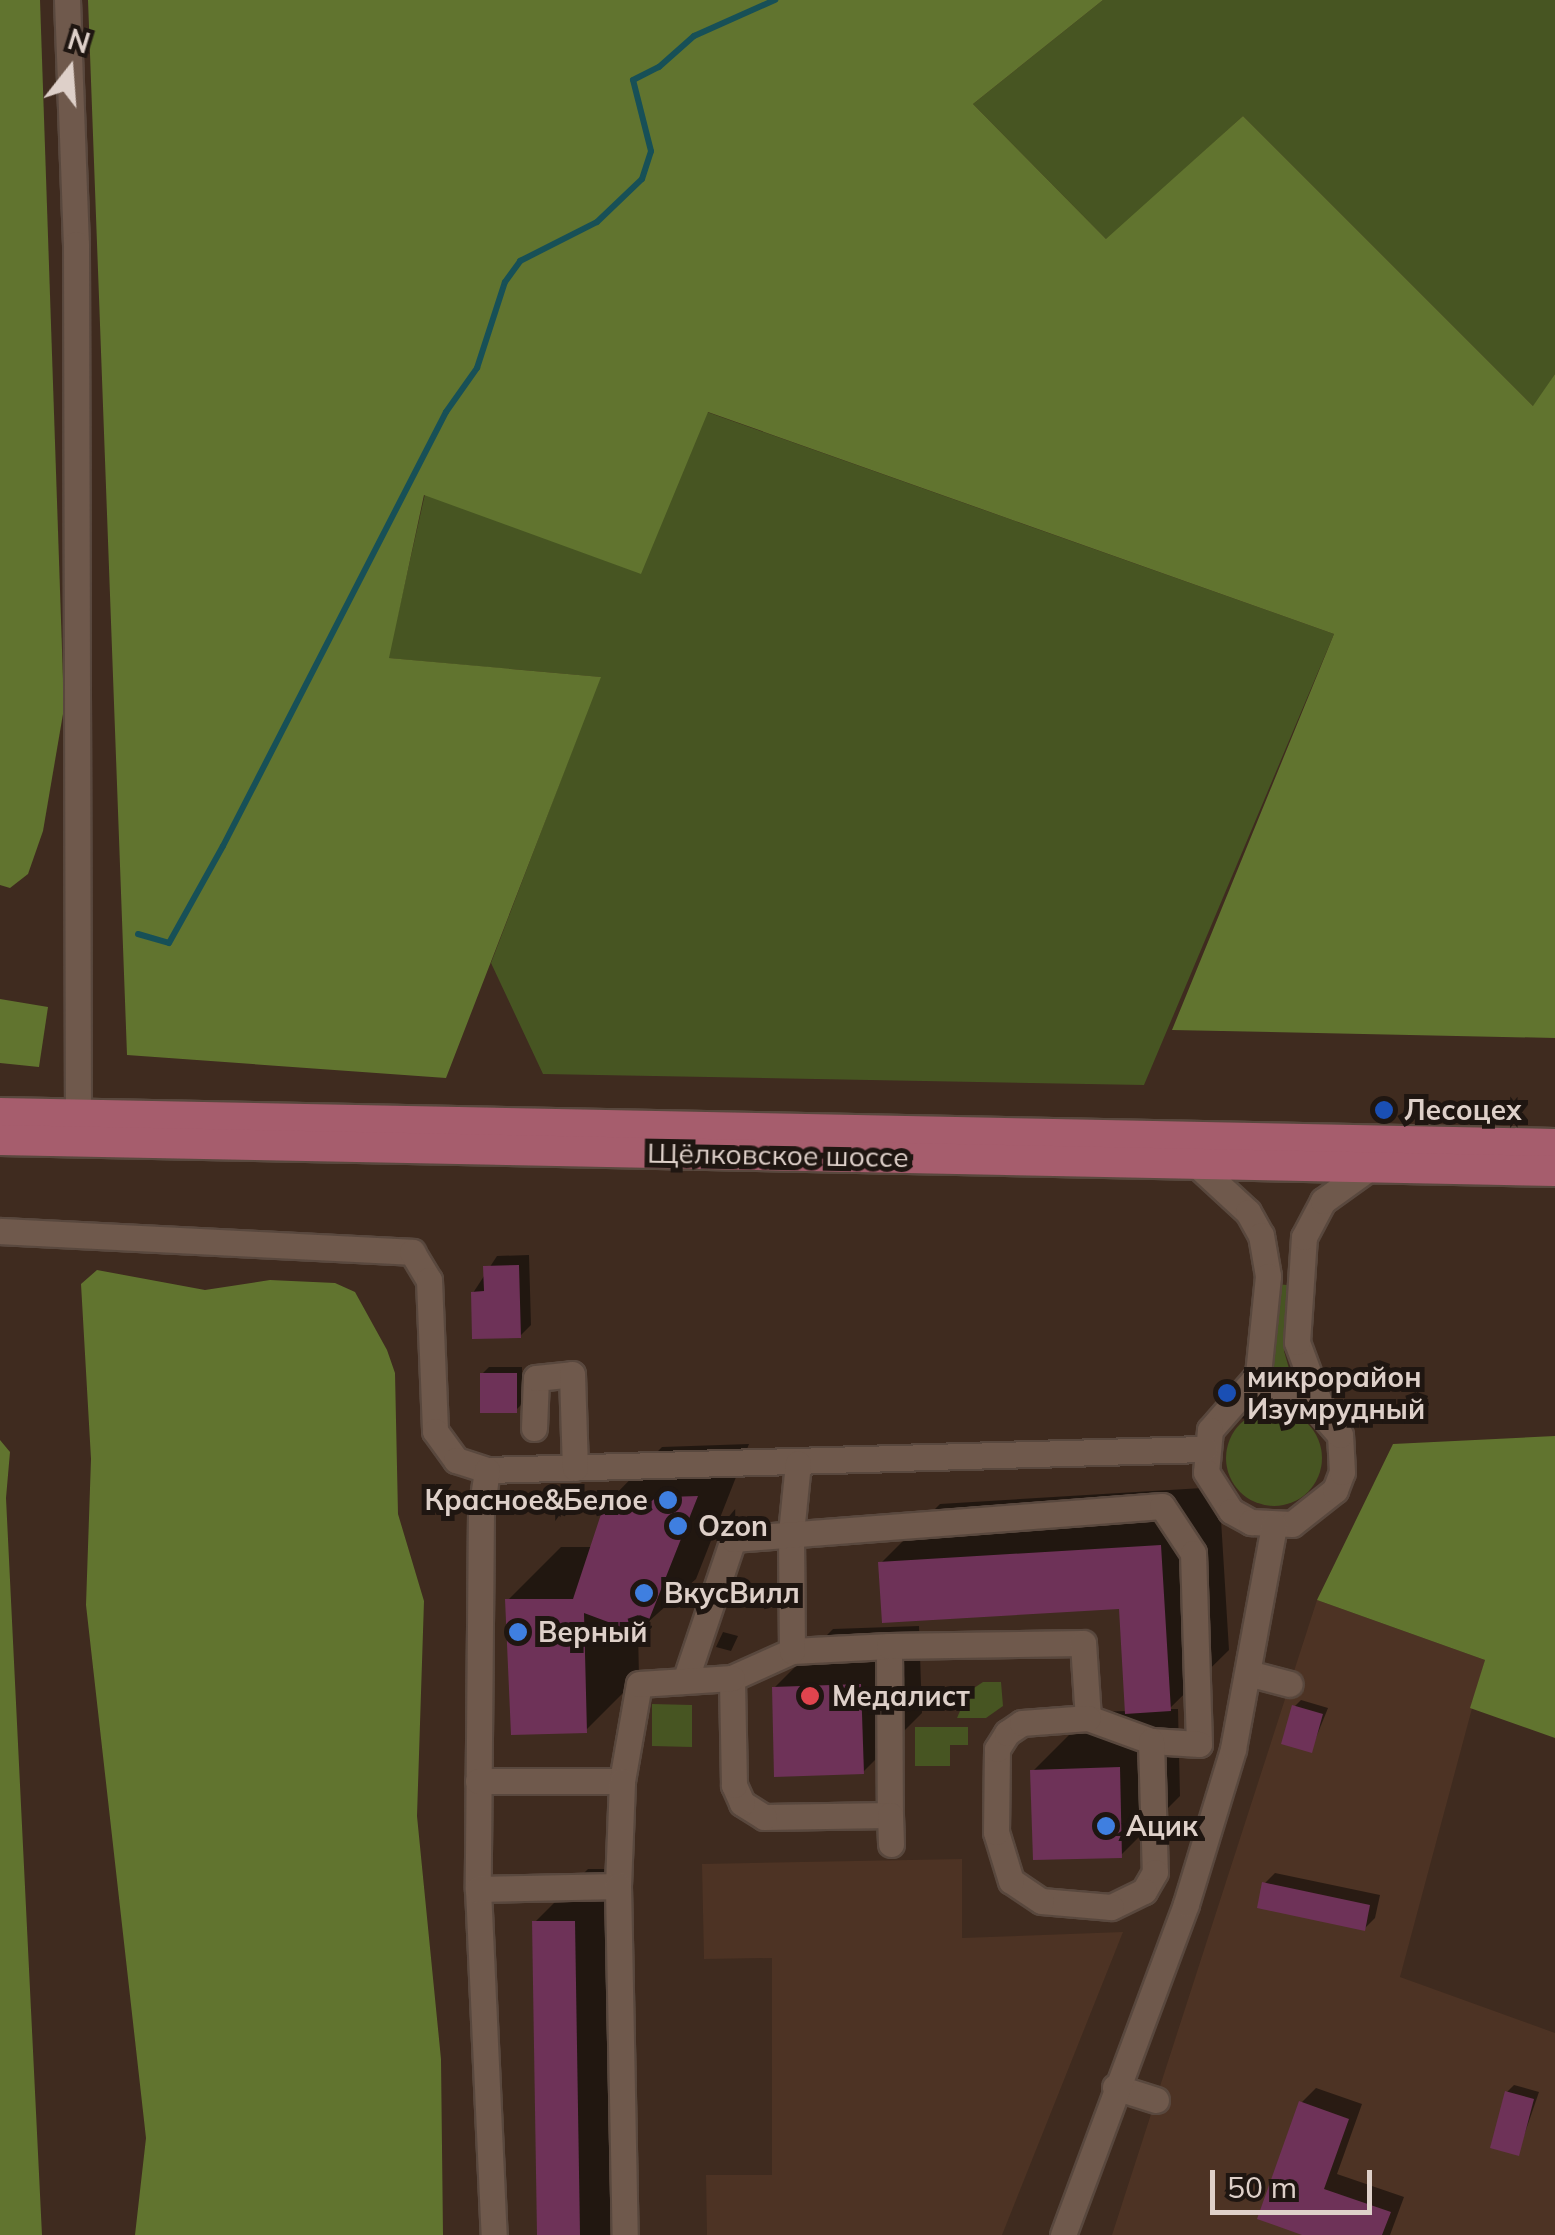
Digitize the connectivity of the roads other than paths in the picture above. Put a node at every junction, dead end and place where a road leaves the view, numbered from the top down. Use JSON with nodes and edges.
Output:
{"nodes":[{"id":1,"x":67,"y":0,"type":"edge"},
{"id":2,"x":0,"y":1113,"type":"edge"},
{"id":3,"x":78,"y":1115,"type":"junction"},
{"id":4,"x":0,"y":1140,"type":"edge"},
{"id":5,"x":1555,"y":1144,"type":"edge"},
{"id":6,"x":1197,"y":1165,"type":"junction"},
{"id":7,"x":1369,"y":1168,"type":"junction"},
{"id":8,"x":1555,"y":1171,"type":"edge"},
{"id":9,"x":0,"y":1232,"type":"edge"},
{"id":10,"x":1249,"y":1392,"type":"junction"},
{"id":11,"x":1320,"y":1404,"type":"junction"},
{"id":12,"x":534,"y":1428,"type":"dead end"},
{"id":13,"x":1205,"y":1448,"type":"junction"},
{"id":14,"x":798,"y":1464,"type":"junction"},
{"id":15,"x":575,"y":1468,"type":"junction"},
{"id":16,"x":487,"y":1470,"type":"junction"},
{"id":17,"x":1274,"y":1526,"type":"junction"},
{"id":18,"x":791,"y":1534,"type":"junction"},
{"id":19,"x":889,"y":1646,"type":"junction"},
{"id":20,"x":792,"y":1651,"type":"junction"},
{"id":21,"x":1248,"y":1673,"type":"junction"},
{"id":22,"x":686,"y":1678,"type":"junction"},
{"id":23,"x":732,"y":1678,"type":"junction"},
{"id":24,"x":1290,"y":1684,"type":"dead end"},
{"id":25,"x":1088,"y":1718,"type":"junction"},
{"id":26,"x":1151,"y":1741,"type":"junction"},
{"id":27,"x":1199,"y":1744,"type":"junction"},
{"id":28,"x":1232,"y":1749,"type":"junction"},
{"id":29,"x":622,"y":1780,"type":"junction"},
{"id":30,"x":478,"y":1781,"type":"junction"},
{"id":31,"x":890,"y":1815,"type":"junction"},
{"id":32,"x":890,"y":1844,"type":"dead end"},
{"id":33,"x":618,"y":1886,"type":"junction"},
{"id":34,"x":478,"y":1890,"type":"junction"},
{"id":35,"x":1144,"y":1891,"type":"junction"},
{"id":36,"x":1186,"y":1904,"type":"junction"},
{"id":37,"x":1114,"y":2087,"type":"junction"},
{"id":38,"x":1156,"y":2100,"type":"dead end"},
{"id":39,"x":494,"y":2235,"type":"edge"},
{"id":40,"x":625,"y":2235,"type":"edge"},
{"id":41,"x":1063,"y":2235,"type":"edge"}],
"edges":[{"from":1,"to":3,"type":"street"},
{"from":2,"to":3,"type":"main road","name":"Щёлковское шоссе"},
{"from":3,"to":5,"type":"main road","name":"Щёлковское шоссе"},
{"from":4,"to":6,"type":"main road","name":"Щёлковское шоссе"},
{"from":6,"to":7,"type":"main road","name":"Щёлковское шоссе"},
{"from":6,"to":10,"type":"street"},
{"from":7,"to":8,"type":"main road","name":"Щёлковское шоссе"},
{"from":7,"to":11,"type":"street"},
{"from":9,"to":16,"type":"street"},
{"from":10,"to":11,"type":"street"},
{"from":10,"to":13,"type":"street"},
{"from":11,"to":17,"type":"street"},
{"from":12,"to":15,"type":"street"},
{"from":13,"to":14,"type":"street"},
{"from":13,"to":17,"type":"street"},
{"from":14,"to":15,"type":"street"},
{"from":14,"to":18,"type":"street"},
{"from":15,"to":16,"type":"street"},
{"from":16,"to":30,"type":"street"},
{"from":17,"to":21,"type":"street"},
{"from":18,"to":20,"type":"street"},
{"from":18,"to":22,"type":"street"},
{"from":18,"to":27,"type":"street"},
{"from":19,"to":20,"type":"street"},
{"from":19,"to":25,"type":"street"},
{"from":19,"to":31,"type":"street"},
{"from":20,"to":23,"type":"street"},
{"from":21,"to":24,"type":"street"},
{"from":21,"to":28,"type":"street"},
{"from":22,"to":23,"type":"street"},
{"from":22,"to":29,"type":"street"},
{"from":23,"to":31,"type":"street"},
{"from":25,"to":26,"type":"street"},
{"from":25,"to":35,"type":"street"},
{"from":26,"to":27,"type":"street"},
{"from":26,"to":35,"type":"street"},
{"from":27,"to":28,"type":"street"},
{"from":28,"to":36,"type":"street"},
{"from":29,"to":30,"type":"street"},
{"from":29,"to":33,"type":"street"},
{"from":30,"to":34,"type":"street"},
{"from":31,"to":32,"type":"street"},
{"from":33,"to":34,"type":"street"},
{"from":33,"to":40,"type":"street"},
{"from":34,"to":39,"type":"street"},
{"from":35,"to":36,"type":"street"},
{"from":36,"to":37,"type":"street"},
{"from":37,"to":38,"type":"street"},
{"from":37,"to":41,"type":"street"}]}
